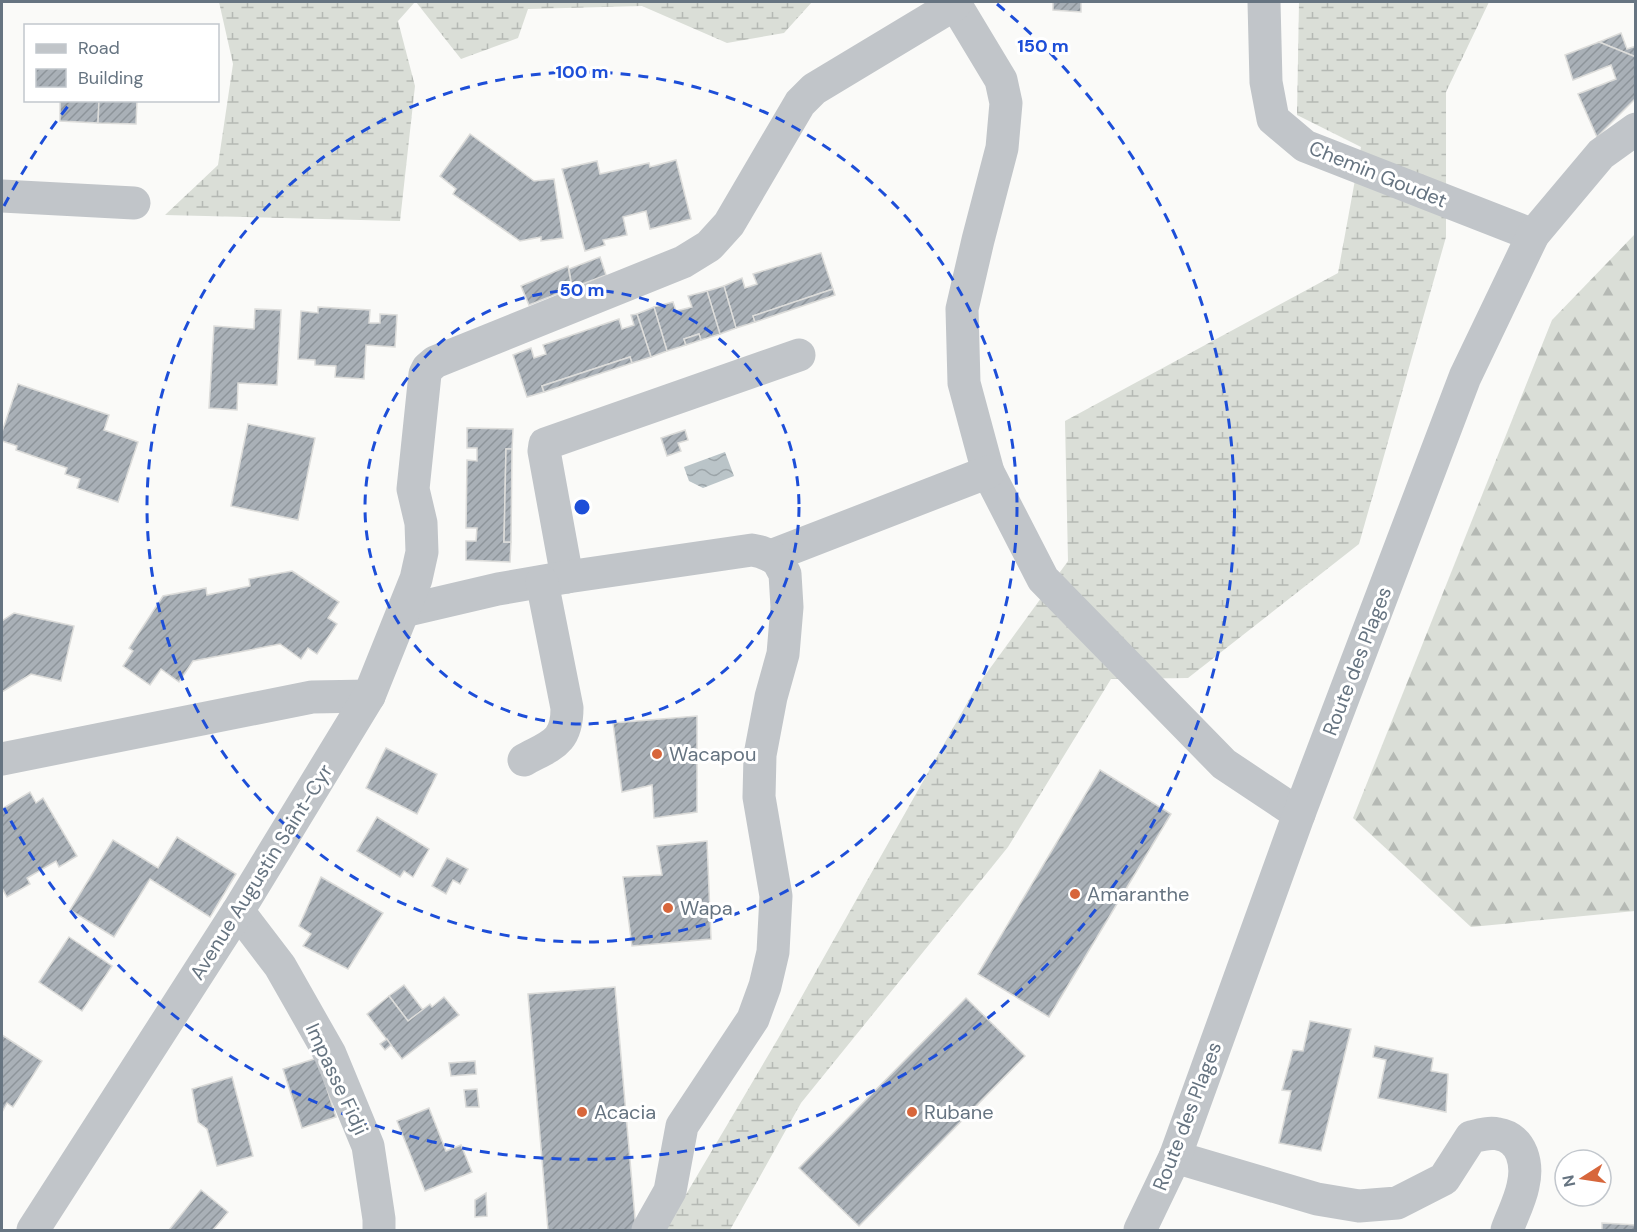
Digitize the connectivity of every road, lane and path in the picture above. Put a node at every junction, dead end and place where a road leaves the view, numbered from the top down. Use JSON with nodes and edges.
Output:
{"nodes":[{"id":1,"x":1264,"y":2,"type":"edge"},
{"id":2,"x":955,"y":3,"type":"edge"},
{"id":3,"x":1635,"y":129,"type":"edge"},
{"id":4,"x":2,"y":196,"type":"edge"},
{"id":5,"x":134,"y":203,"type":"dead end"},
{"id":6,"x":1533,"y":235,"type":"junction"},
{"id":7,"x":799,"y":355,"type":"dead end"},
{"id":8,"x":988,"y":472,"type":"junction"},
{"id":9,"x":771,"y":556,"type":"junction"},
{"id":10,"x":554,"y":579,"type":"junction"},
{"id":11,"x":404,"y":611,"type":"junction"},
{"id":12,"x":369,"y":696,"type":"junction"},
{"id":13,"x":2,"y":759,"type":"edge"},
{"id":14,"x":524,"y":760,"type":"dead end"},
{"id":15,"x":1299,"y":814,"type":"junction"},
{"id":16,"x":238,"y":911,"type":"junction"},
{"id":17,"x":1175,"y":1157,"type":"junction"},
{"id":18,"x":33,"y":1230,"type":"edge"},
{"id":19,"x":380,"y":1230,"type":"edge"},
{"id":20,"x":648,"y":1230,"type":"edge"},
{"id":21,"x":1140,"y":1230,"type":"edge"},
{"id":22,"x":1507,"y":1230,"type":"edge"}],
"edges":[{"from":1,"to":6,"type":"street","name":"Chemin Goudet"},
{"from":2,"to":8,"type":"street"},
{"from":2,"to":11,"type":"street","name":"Avenue Augustin Saint-Cyr"},
{"from":3,"to":6,"type":"street","name":"Route des Plages"},
{"from":4,"to":5,"type":"street"},
{"from":6,"to":15,"type":"street","name":"Route des Plages"},
{"from":7,"to":10,"type":"street"},
{"from":8,"to":9,"type":"street"},
{"from":8,"to":15,"type":"street"},
{"from":9,"to":10,"type":"street"},
{"from":9,"to":20,"type":"street"},
{"from":10,"to":11,"type":"street"},
{"from":10,"to":14,"type":"street"},
{"from":11,"to":12,"type":"street","name":"Avenue Augustin Saint-Cyr"},
{"from":12,"to":13,"type":"street"},
{"from":12,"to":16,"type":"street","name":"Avenue Augustin Saint-Cyr"},
{"from":15,"to":17,"type":"street","name":"Route des Plages"},
{"from":16,"to":18,"type":"street","name":"Avenue Augustin Saint-Cyr"},
{"from":16,"to":19,"type":"street","name":"Impasse Fidji"},
{"from":17,"to":21,"type":"street","name":"Route des Plages"},
{"from":17,"to":22,"type":"street"}]}
